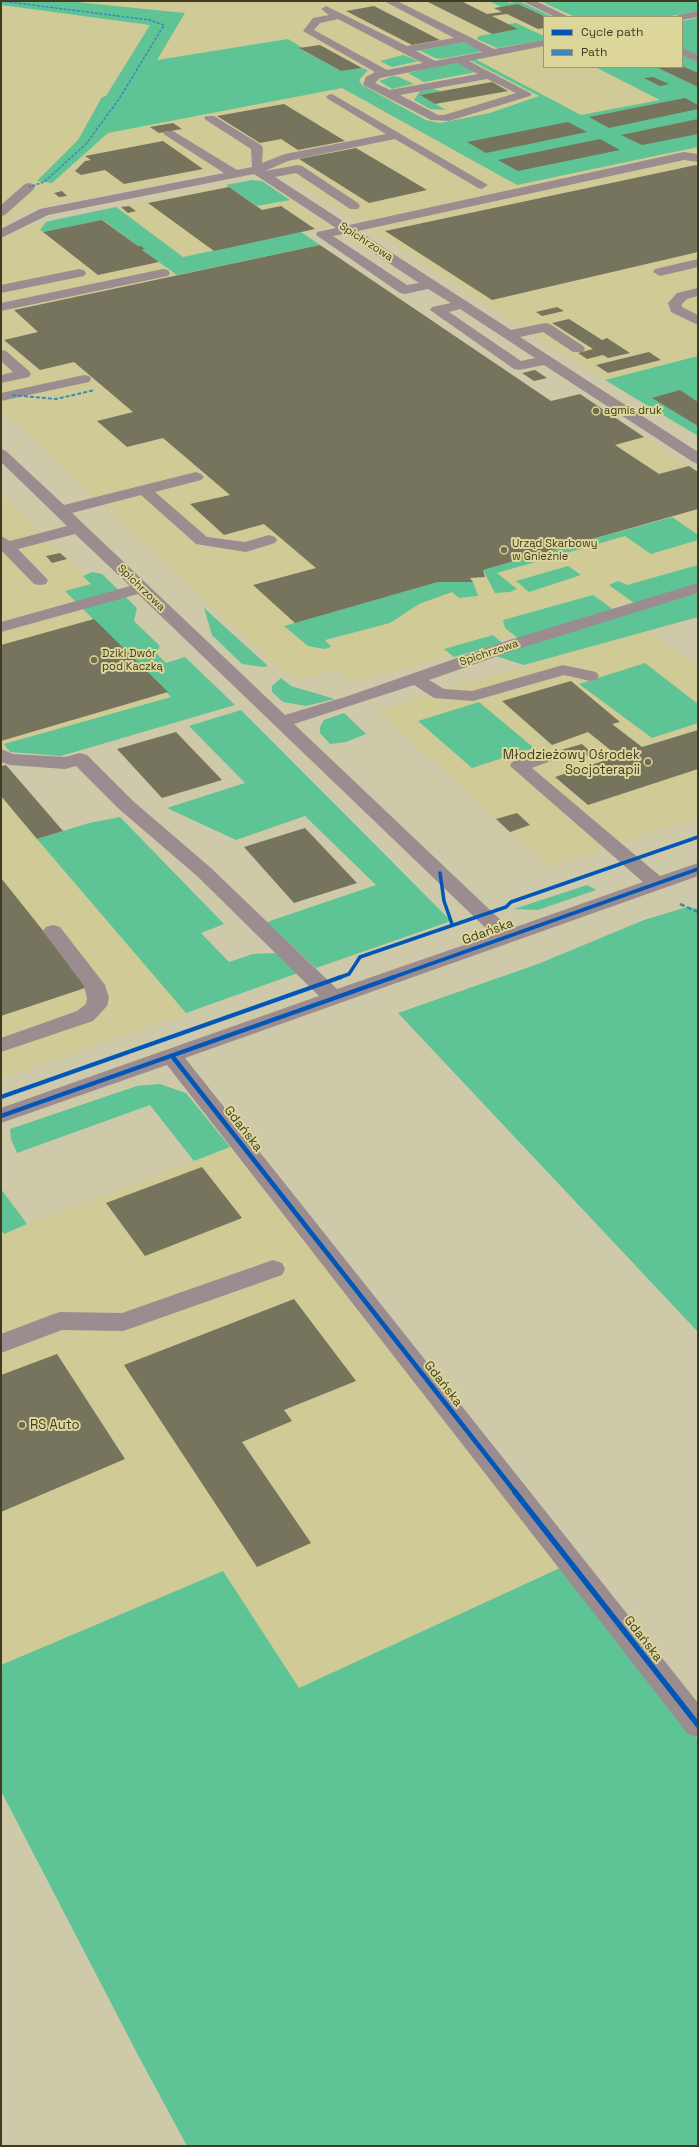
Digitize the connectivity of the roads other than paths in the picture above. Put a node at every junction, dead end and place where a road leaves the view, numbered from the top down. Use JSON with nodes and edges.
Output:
{"nodes":[{"id":1,"x":389,"y":1,"type":"edge"},
{"id":2,"x":528,"y":1,"type":"edge"},
{"id":3,"x":322,"y":8,"type":"dead end"},
{"id":4,"x":698,"y":14,"type":"edge"},
{"id":5,"x":340,"y":16,"type":"junction"},
{"id":6,"x":562,"y":16,"type":"edge"},
{"id":7,"x":683,"y":17,"type":"edge"},
{"id":8,"x":464,"y":39,"type":"junction"},
{"id":9,"x":543,"y":44,"type":"edge"},
{"id":10,"x":405,"y":50,"type":"junction"},
{"id":11,"x":683,"y":52,"type":"edge"},
{"id":12,"x":493,"y":53,"type":"junction"},
{"id":13,"x":698,"y":59,"type":"edge"},
{"id":14,"x":459,"y":60,"type":"junction"},
{"id":15,"x":433,"y":64,"type":"junction"},
{"id":16,"x":391,"y":72,"type":"junction"},
{"id":17,"x":489,"y":75,"type":"junction"},
{"id":18,"x":426,"y":87,"type":"junction"},
{"id":19,"x":389,"y":94,"type":"junction"},
{"id":20,"x":332,"y":97,"type":"dead end"},
{"id":21,"x":210,"y":118,"type":"dead end"},
{"id":22,"x":170,"y":133,"type":"dead end"},
{"id":23,"x":397,"y":135,"type":"junction"},
{"id":24,"x":698,"y":158,"type":"edge"},
{"id":25,"x":260,"y":171,"type":"junction"},
{"id":26,"x":235,"y":174,"type":"junction"},
{"id":27,"x":482,"y":184,"type":"dead end"},
{"id":28,"x":29,"y":187,"type":"dead end"},
{"id":29,"x":6,"y":201,"type":"edge"},
{"id":30,"x":354,"y":206,"type":"dead end"},
{"id":31,"x":1,"y":212,"type":"edge"},
{"id":32,"x":347,"y":230,"type":"junction"},
{"id":33,"x":1,"y":234,"type":"edge"},
{"id":34,"x":698,"y":263,"type":"edge"},
{"id":35,"x":660,"y":272,"type":"dead end"},
{"id":36,"x":79,"y":273,"type":"dead end"},
{"id":37,"x":163,"y":273,"type":"dead end"},
{"id":38,"x":431,"y":284,"type":"junction"},
{"id":39,"x":1,"y":289,"type":"edge"},
{"id":40,"x":698,"y":292,"type":"edge"},
{"id":41,"x":462,"y":305,"type":"junction"},
{"id":42,"x":1,"y":307,"type":"edge"},
{"id":43,"x":698,"y":321,"type":"edge"},
{"id":44,"x":509,"y":335,"type":"junction"},
{"id":45,"x":578,"y":349,"type":"dead end"},
{"id":46,"x":1,"y":354,"type":"edge"},
{"id":47,"x":547,"y":360,"type":"junction"},
{"id":48,"x":84,"y":379,"type":"dead end"},
{"id":49,"x":1,"y":380,"type":"edge"},
{"id":50,"x":1,"y":398,"type":"edge"},
{"id":51,"x":675,"y":443,"type":"junction"},
{"id":52,"x":698,"y":444,"type":"edge"},
{"id":53,"x":1,"y":454,"type":"edge"},
{"id":54,"x":698,"y":458,"type":"edge"},
{"id":55,"x":196,"y":476,"type":"dead end"},
{"id":56,"x":144,"y":490,"type":"junction"},
{"id":57,"x":60,"y":511,"type":"junction"},
{"id":58,"x":79,"y":528,"type":"junction"},
{"id":59,"x":269,"y":540,"type":"dead end"},
{"id":60,"x":4,"y":544,"type":"edge"},
{"id":61,"x":40,"y":580,"type":"dead end"},
{"id":62,"x":141,"y":588,"type":"junction"},
{"id":63,"x":698,"y":588,"type":"edge"},
{"id":64,"x":1,"y":627,"type":"edge"},
{"id":65,"x":590,"y":676,"type":"dead end"},
{"id":66,"x":416,"y":679,"type":"junction"},
{"id":67,"x":282,"y":722,"type":"junction"},
{"id":68,"x":1,"y":754,"type":"edge"},
{"id":69,"x":546,"y":756,"type":"dead end"},
{"id":70,"x":698,"y":869,"type":"edge"},
{"id":71,"x":657,"y":883,"type":"junction"},
{"id":72,"x":53,"y":931,"type":"dead end"},
{"id":73,"x":506,"y":936,"type":"junction"},
{"id":74,"x":334,"y":998,"type":"junction"},
{"id":75,"x":1,"y":1046,"type":"edge"},
{"id":76,"x":172,"y":1056,"type":"junction"},
{"id":77,"x":1,"y":1116,"type":"edge"},
{"id":78,"x":273,"y":1269,"type":"dead end"},
{"id":79,"x":1,"y":1344,"type":"edge"},
{"id":80,"x":698,"y":1725,"type":"edge"}],
"edges":[{"from":1,"to":8,"type":"street"},
{"from":2,"to":6,"type":"street"},
{"from":3,"to":5,"type":"street"},
{"from":4,"to":7,"type":"street"},
{"from":5,"to":10,"type":"street"},
{"from":5,"to":16,"type":"street"},
{"from":8,"to":10,"type":"street"},
{"from":8,"to":12,"type":"street"},
{"from":9,"to":12,"type":"street"},
{"from":10,"to":15,"type":"street"},
{"from":11,"to":13,"type":"street"},
{"from":12,"to":14,"type":"street"},
{"from":14,"to":15,"type":"street"},
{"from":14,"to":17,"type":"street"},
{"from":15,"to":16,"type":"street"},
{"from":16,"to":18,"type":"street"},
{"from":16,"to":19,"type":"street"},
{"from":17,"to":18,"type":"street"},
{"from":17,"to":19,"type":"street"},
{"from":18,"to":19,"type":"street"},
{"from":20,"to":23,"type":"street"},
{"from":21,"to":25,"type":"street"},
{"from":22,"to":26,"type":"street"},
{"from":23,"to":25,"type":"street"},
{"from":23,"to":27,"type":"street"},
{"from":24,"to":32,"type":"street"},
{"from":25,"to":26,"type":"street"},
{"from":25,"to":30,"type":"street"},
{"from":25,"to":32,"type":"street","name":"Spichrzowa"},
{"from":26,"to":33,"type":"street"},
{"from":28,"to":29,"type":"street"},
{"from":29,"to":31,"type":"street"},
{"from":32,"to":38,"type":"street","name":"Spichrzowa"},
{"from":32,"to":38,"type":"street"},
{"from":34,"to":35,"type":"street"},
{"from":36,"to":39,"type":"street"},
{"from":37,"to":42,"type":"street"},
{"from":38,"to":41,"type":"street","name":"Spichrzowa"},
{"from":40,"to":43,"type":"street"},
{"from":41,"to":44,"type":"street","name":"Spichrzowa"},
{"from":41,"to":47,"type":"street"},
{"from":44,"to":45,"type":"street"},
{"from":44,"to":47,"type":"street","name":"Spichrzowa"},
{"from":46,"to":49,"type":"street"},
{"from":47,"to":51,"type":"street","name":"Spichrzowa"},
{"from":48,"to":50,"type":"street"},
{"from":51,"to":52,"type":"street"},
{"from":51,"to":54,"type":"street","name":"Spichrzowa"},
{"from":53,"to":57,"type":"street","name":"Spichrzowa"},
{"from":55,"to":56,"type":"street"},
{"from":56,"to":57,"type":"street"},
{"from":56,"to":59,"type":"street"},
{"from":57,"to":58,"type":"street","name":"Spichrzowa"},
{"from":58,"to":60,"type":"street"},
{"from":58,"to":62,"type":"street","name":"Spichrzowa"},
{"from":60,"to":61,"type":"street"},
{"from":62,"to":64,"type":"street"},
{"from":62,"to":67,"type":"street","name":"Spichrzowa"},
{"from":63,"to":66,"type":"street","name":"Spichrzowa"},
{"from":65,"to":66,"type":"street"},
{"from":66,"to":67,"type":"street","name":"Spichrzowa"},
{"from":67,"to":73,"type":"street","name":"Spichrzowa"},
{"from":68,"to":74,"type":"street"},
{"from":69,"to":71,"type":"street"},
{"from":70,"to":71,"type":"street","name":"Gdańska"},
{"from":71,"to":73,"type":"street","name":"Gdańska"},
{"from":72,"to":75,"type":"street"},
{"from":73,"to":74,"type":"street","name":"Gdańska"},
{"from":74,"to":76,"type":"street","name":"Gdańska"},
{"from":76,"to":77,"type":"street","name":"Gdańska"},
{"from":76,"to":80,"type":"street","name":"Gdańska"},
{"from":78,"to":79,"type":"street"}]}
